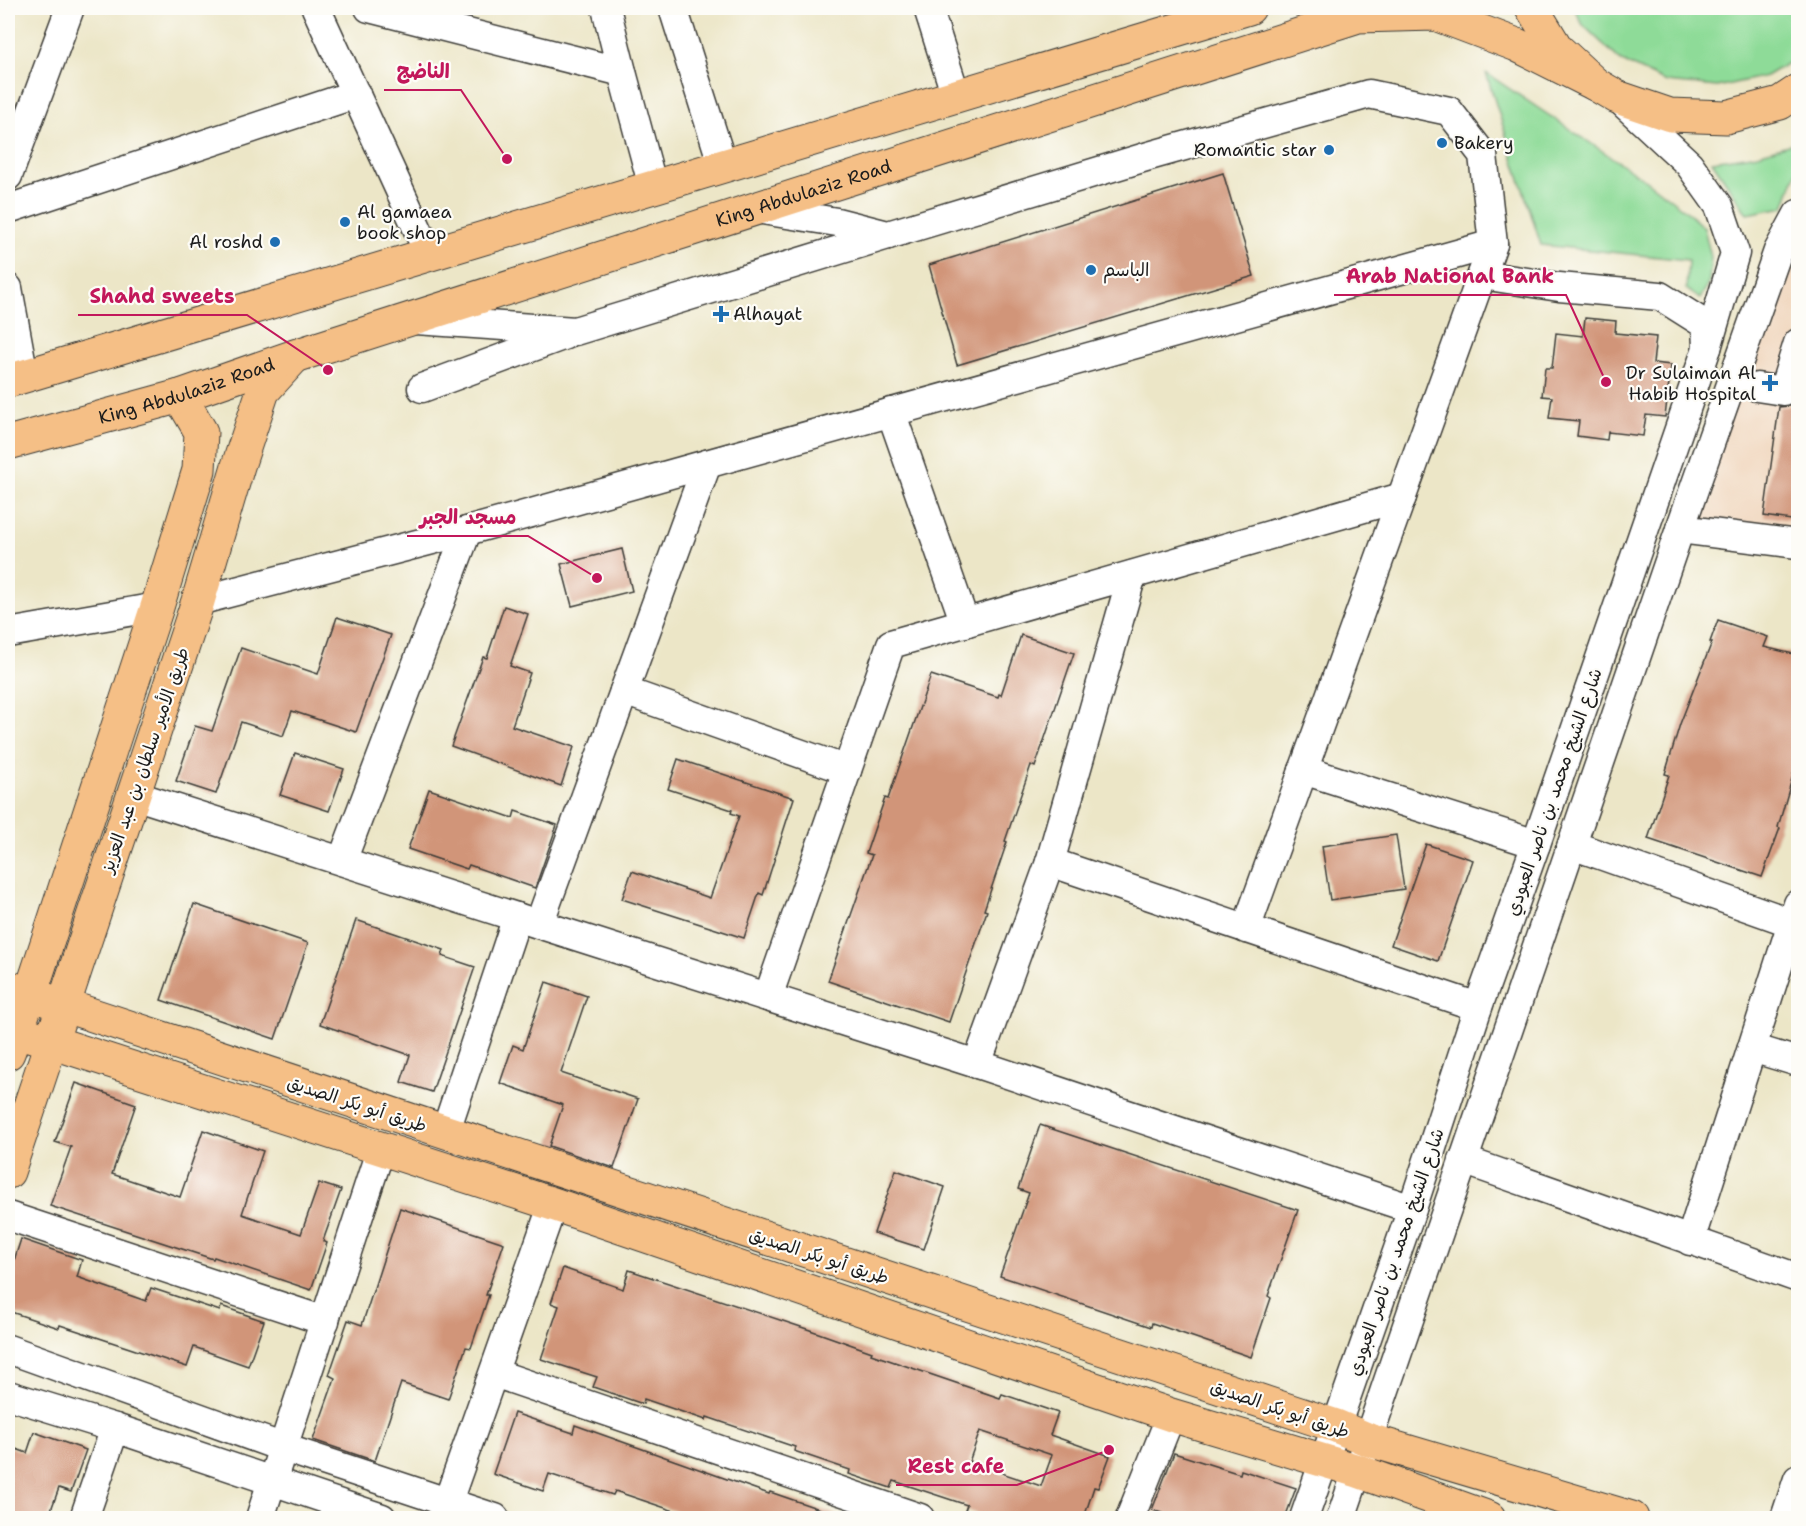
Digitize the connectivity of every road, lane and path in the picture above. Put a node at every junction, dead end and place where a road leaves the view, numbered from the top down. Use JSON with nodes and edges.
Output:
{"nodes":[{"id":1,"x":70,"y":8,"type":"edge"},
{"id":2,"x":316,"y":8,"type":"edge"},
{"id":3,"x":369,"y":8,"type":"edge"},
{"id":4,"x":606,"y":8,"type":"edge"},
{"id":5,"x":673,"y":8,"type":"edge"},
{"id":6,"x":928,"y":8,"type":"edge"},
{"id":7,"x":1249,"y":8,"type":"edge"},
{"id":8,"x":1532,"y":8,"type":"edge"},
{"id":9,"x":1368,"y":12,"type":"edge"},
{"id":10,"x":622,"y":72,"type":"junction"},
{"id":11,"x":1606,"y":91,"type":"junction"},
{"id":12,"x":1798,"y":91,"type":"edge"},
{"id":13,"x":356,"y":94,"type":"junction"},
{"id":14,"x":956,"y":96,"type":"junction"},
{"id":15,"x":723,"y":166,"type":"junction"},
{"id":16,"x":8,"y":176,"type":"edge"},
{"id":17,"x":653,"y":187,"type":"junction"},
{"id":18,"x":8,"y":208,"type":"edge"},
{"id":19,"x":756,"y":209,"type":"junction"},
{"id":20,"x":1798,"y":214,"type":"edge"},
{"id":21,"x":888,"y":235,"type":"junction"},
{"id":22,"x":1493,"y":244,"type":"junction"},
{"id":23,"x":429,"y":254,"type":"junction"},
{"id":24,"x":1482,"y":275,"type":"junction"},
{"id":25,"x":8,"y":288,"type":"edge"},
{"id":26,"x":409,"y":320,"type":"junction"},
{"id":27,"x":575,"y":331,"type":"junction"},
{"id":28,"x":1798,"y":343,"type":"edge"},
{"id":29,"x":1707,"y":348,"type":"junction"},
{"id":30,"x":295,"y":356,"type":"junction"},
{"id":31,"x":16,"y":379,"type":"edge"},
{"id":32,"x":1757,"y":387,"type":"dead end"},
{"id":33,"x":423,"y":388,"type":"dead end"},
{"id":34,"x":180,"y":396,"type":"junction"},
{"id":35,"x":891,"y":412,"type":"junction"},
{"id":36,"x":8,"y":443,"type":"edge"},
{"id":37,"x":707,"y":464,"type":"junction"},
{"id":38,"x":1402,"y":497,"type":"junction"},
{"id":39,"x":1680,"y":529,"type":"junction"},
{"id":40,"x":467,"y":531,"type":"junction"},
{"id":41,"x":1798,"y":544,"type":"edge"},
{"id":42,"x":1132,"y":575,"type":"junction"},
{"id":43,"x":198,"y":601,"type":"junction"},
{"id":44,"x":157,"y":607,"type":"junction"},
{"id":45,"x":965,"y":623,"type":"junction"},
{"id":46,"x":8,"y":633,"type":"edge"},
{"id":47,"x":624,"y":691,"type":"junction"},
{"id":48,"x":847,"y":770,"type":"junction"},
{"id":49,"x":1303,"y":770,"type":"junction"},
{"id":50,"x":134,"y":795,"type":"junction"},
{"id":51,"x":1536,"y":844,"type":"junction"},
{"id":52,"x":1572,"y":845,"type":"junction"},
{"id":53,"x":342,"y":861,"type":"junction"},
{"id":54,"x":1050,"y":862,"type":"junction"},
{"id":55,"x":1795,"y":914,"type":"edge"},
{"id":56,"x":528,"y":920,"type":"junction"},
{"id":57,"x":1246,"y":929,"type":"junction"},
{"id":58,"x":19,"y":991,"type":"edge"},
{"id":59,"x":768,"y":997,"type":"junction"},
{"id":60,"x":62,"y":1005,"type":"junction"},
{"id":61,"x":1478,"y":1007,"type":"junction"},
{"id":62,"x":10,"y":1037,"type":"edge"},
{"id":63,"x":50,"y":1041,"type":"junction"},
{"id":64,"x":1752,"y":1048,"type":"junction"},
{"id":65,"x":1798,"y":1062,"type":"edge"},
{"id":66,"x":977,"y":1064,"type":"junction"},
{"id":67,"x":445,"y":1133,"type":"junction"},
{"id":68,"x":381,"y":1148,"type":"junction"},
{"id":69,"x":1463,"y":1160,"type":"junction"},
{"id":70,"x":8,"y":1172,"type":"edge"},
{"id":71,"x":553,"y":1204,"type":"junction"},
{"id":72,"x":1412,"y":1209,"type":"junction"},
{"id":73,"x":8,"y":1216,"type":"edge"},
{"id":74,"x":1690,"y":1241,"type":"junction"},
{"id":75,"x":1798,"y":1278,"type":"edge"},
{"id":76,"x":325,"y":1321,"type":"junction"},
{"id":77,"x":8,"y":1349,"type":"edge"},
{"id":78,"x":494,"y":1373,"type":"junction"},
{"id":79,"x":8,"y":1395,"type":"edge"},
{"id":80,"x":1171,"y":1415,"type":"junction"},
{"id":81,"x":1336,"y":1426,"type":"junction"},
{"id":82,"x":115,"y":1428,"type":"junction"},
{"id":83,"x":1369,"y":1440,"type":"junction"},
{"id":84,"x":284,"y":1448,"type":"junction"},
{"id":85,"x":1323,"y":1461,"type":"junction"},
{"id":86,"x":1358,"y":1471,"type":"junction"},
{"id":87,"x":1798,"y":1479,"type":"edge"},
{"id":88,"x":272,"y":1481,"type":"junction"},
{"id":89,"x":445,"y":1511,"type":"edge"},
{"id":90,"x":84,"y":1518,"type":"edge"},
{"id":91,"x":260,"y":1518,"type":"edge"},
{"id":92,"x":382,"y":1518,"type":"edge"},
{"id":93,"x":495,"y":1518,"type":"edge"},
{"id":94,"x":920,"y":1518,"type":"edge"},
{"id":95,"x":1130,"y":1518,"type":"edge"},
{"id":96,"x":1304,"y":1518,"type":"edge"},
{"id":97,"x":1341,"y":1518,"type":"edge"},
{"id":98,"x":1489,"y":1518,"type":"edge"},
{"id":99,"x":1632,"y":1518,"type":"edge"},
{"id":100,"x":1785,"y":1518,"type":"edge"}],
"edges":[{"from":1,"to":16,"type":"street"},
{"from":2,"to":13,"type":"street"},
{"from":3,"to":10,"type":"street"},
{"from":4,"to":10,"type":"street"},
{"from":5,"to":15,"type":"street"},
{"from":6,"to":14,"type":"street"},
{"from":7,"to":14,"type":"main road"},
{"from":8,"to":11,"type":"main road"},
{"from":9,"to":11,"type":"main road","name":"King Abdulaziz Road"},
{"from":9,"to":19,"type":"main road","name":"King Abdulaziz Road"},
{"from":10,"to":17,"type":"street"},
{"from":11,"to":12,"type":"main road","name":"King Abdulaziz Road"},
{"from":11,"to":29,"type":"street","name":"شارع الشيخ محمد بن ناصر العبودي"},
{"from":13,"to":18,"type":"street"},
{"from":13,"to":23,"type":"street"},
{"from":14,"to":15,"type":"main road"},
{"from":15,"to":17,"type":"main road"},
{"from":17,"to":23,"type":"main road"},
{"from":19,"to":21,"type":"street"},
{"from":19,"to":26,"type":"main road","name":"King Abdulaziz Road"},
{"from":20,"to":39,"type":"street","name":"شارع الشيخ محمد بن ناصر العبودي"},
{"from":21,"to":22,"type":"street"},
{"from":21,"to":27,"type":"street"},
{"from":22,"to":24,"type":"street"},
{"from":22,"to":35,"type":"street"},
{"from":23,"to":31,"type":"main road"},
{"from":24,"to":29,"type":"street"},
{"from":24,"to":38,"type":"street"},
{"from":25,"to":31,"type":"street"},
{"from":26,"to":27,"type":"street"},
{"from":26,"to":30,"type":"main road","name":"King Abdulaziz Road"},
{"from":27,"to":33,"type":"street"},
{"from":28,"to":32,"type":"street"},
{"from":29,"to":51,"type":"street","name":"شارع الشيخ محمد بن ناصر العبودي"},
{"from":30,"to":34,"type":"main road","name":"King Abdulaziz Road"},
{"from":30,"to":43,"type":"main road","name":"طريق الأمير سلطان بن عبد العزيز"},
{"from":34,"to":36,"type":"main road","name":"King Abdulaziz Road"},
{"from":34,"to":44,"type":"main road","name":"طريق الأمير سلطان بن عبد العزيز"},
{"from":35,"to":37,"type":"street"},
{"from":35,"to":45,"type":"street"},
{"from":37,"to":40,"type":"street"},
{"from":37,"to":47,"type":"street"},
{"from":38,"to":42,"type":"street"},
{"from":38,"to":49,"type":"street"},
{"from":39,"to":41,"type":"street"},
{"from":39,"to":52,"type":"street","name":"شارع الشيخ محمد بن ناصر العبودي"},
{"from":40,"to":43,"type":"street"},
{"from":40,"to":53,"type":"street"},
{"from":42,"to":45,"type":"street"},
{"from":42,"to":54,"type":"street"},
{"from":43,"to":50,"type":"main road","name":"طريق الأمير سلطان بن عبد العزيز"},
{"from":44,"to":46,"type":"street"},
{"from":44,"to":58,"type":"main road","name":"طريق الأمير سلطان بن عبد العزيز"},
{"from":45,"to":48,"type":"street"},
{"from":47,"to":48,"type":"street"},
{"from":47,"to":56,"type":"street"},
{"from":48,"to":59,"type":"street"},
{"from":49,"to":51,"type":"street"},
{"from":49,"to":57,"type":"street"},
{"from":50,"to":53,"type":"street"},
{"from":50,"to":60,"type":"main road","name":"طريق الأمير سلطان بن عبد العزيز"},
{"from":51,"to":61,"type":"street","name":"شارع الشيخ محمد بن ناصر العبودي"},
{"from":52,"to":55,"type":"street"},
{"from":52,"to":69,"type":"street","name":"شارع الشيخ محمد بن ناصر العبودي"},
{"from":53,"to":56,"type":"street"},
{"from":54,"to":57,"type":"street"},
{"from":54,"to":66,"type":"street"},
{"from":55,"to":64,"type":"street"},
{"from":56,"to":59,"type":"street"},
{"from":56,"to":67,"type":"street"},
{"from":57,"to":61,"type":"street"},
{"from":58,"to":60,"type":"main road","name":"طريق أبو بكر الصديق"},
{"from":58,"to":62,"type":"main road","name":"طريق الأمير سلطان بن عبد العزيز"},
{"from":59,"to":66,"type":"street"},
{"from":60,"to":63,"type":"main road","name":"طريق الأمير سلطان بن عبد العزيز"},
{"from":60,"to":67,"type":"main road","name":"طريق أبو بكر الصديق"},
{"from":61,"to":72,"type":"street","name":"شارع الشيخ محمد بن ناصر العبودي"},
{"from":62,"to":63,"type":"main road","name":"طريق أبو بكر الصديق"},
{"from":63,"to":68,"type":"main road","name":"طريق أبو بكر الصديق"},
{"from":63,"to":70,"type":"main road","name":"طريق الأمير سلطان بن عبد العزيز"},
{"from":64,"to":65,"type":"street"},
{"from":64,"to":74,"type":"street"},
{"from":66,"to":72,"type":"street"},
{"from":67,"to":81,"type":"main road","name":"طريق أبو بكر الصديق"},
{"from":68,"to":71,"type":"main road","name":"طريق أبو بكر الصديق"},
{"from":68,"to":76,"type":"street"},
{"from":69,"to":74,"type":"street"},
{"from":69,"to":83,"type":"street","name":"شارع الشيخ محمد بن ناصر العبودي"},
{"from":71,"to":78,"type":"street"},
{"from":71,"to":80,"type":"main road","name":"طريق أبو بكر الصديق"},
{"from":72,"to":81,"type":"street","name":"شارع الشيخ محمد بن ناصر العبودي"},
{"from":73,"to":76,"type":"street"},
{"from":74,"to":75,"type":"street"},
{"from":76,"to":84,"type":"street"},
{"from":77,"to":84,"type":"street"},
{"from":78,"to":89,"type":"street"},
{"from":78,"to":94,"type":"street"},
{"from":79,"to":82,"type":"street"},
{"from":80,"to":85,"type":"main road","name":"طريق أبو بكر الصديق"},
{"from":80,"to":95,"type":"street"},
{"from":81,"to":83,"type":"main road","name":"طريق أبو بكر الصديق"},
{"from":81,"to":85,"type":"street","name":"شارع الشيخ محمد بن ناصر العبودي"},
{"from":82,"to":88,"type":"street"},
{"from":82,"to":90,"type":"street"},
{"from":83,"to":86,"type":"street","name":"شارع الشيخ محمد بن ناصر العبودي"},
{"from":83,"to":99,"type":"main road","name":"طريق أبو بكر الصديق"},
{"from":84,"to":88,"type":"street"},
{"from":84,"to":89,"type":"street"},
{"from":85,"to":86,"type":"main road","name":"طريق أبو بكر الصديق"},
{"from":85,"to":96,"type":"street","name":"شارع الشيخ محمد بن ناصر العبودي"},
{"from":86,"to":97,"type":"street","name":"شارع الشيخ محمد بن ناصر العبودي"},
{"from":86,"to":98,"type":"main road","name":"طريق أبو بكر الصديق"},
{"from":87,"to":100,"type":"street"},
{"from":88,"to":91,"type":"street"},
{"from":88,"to":92,"type":"street"},
{"from":89,"to":93,"type":"street"}]}
